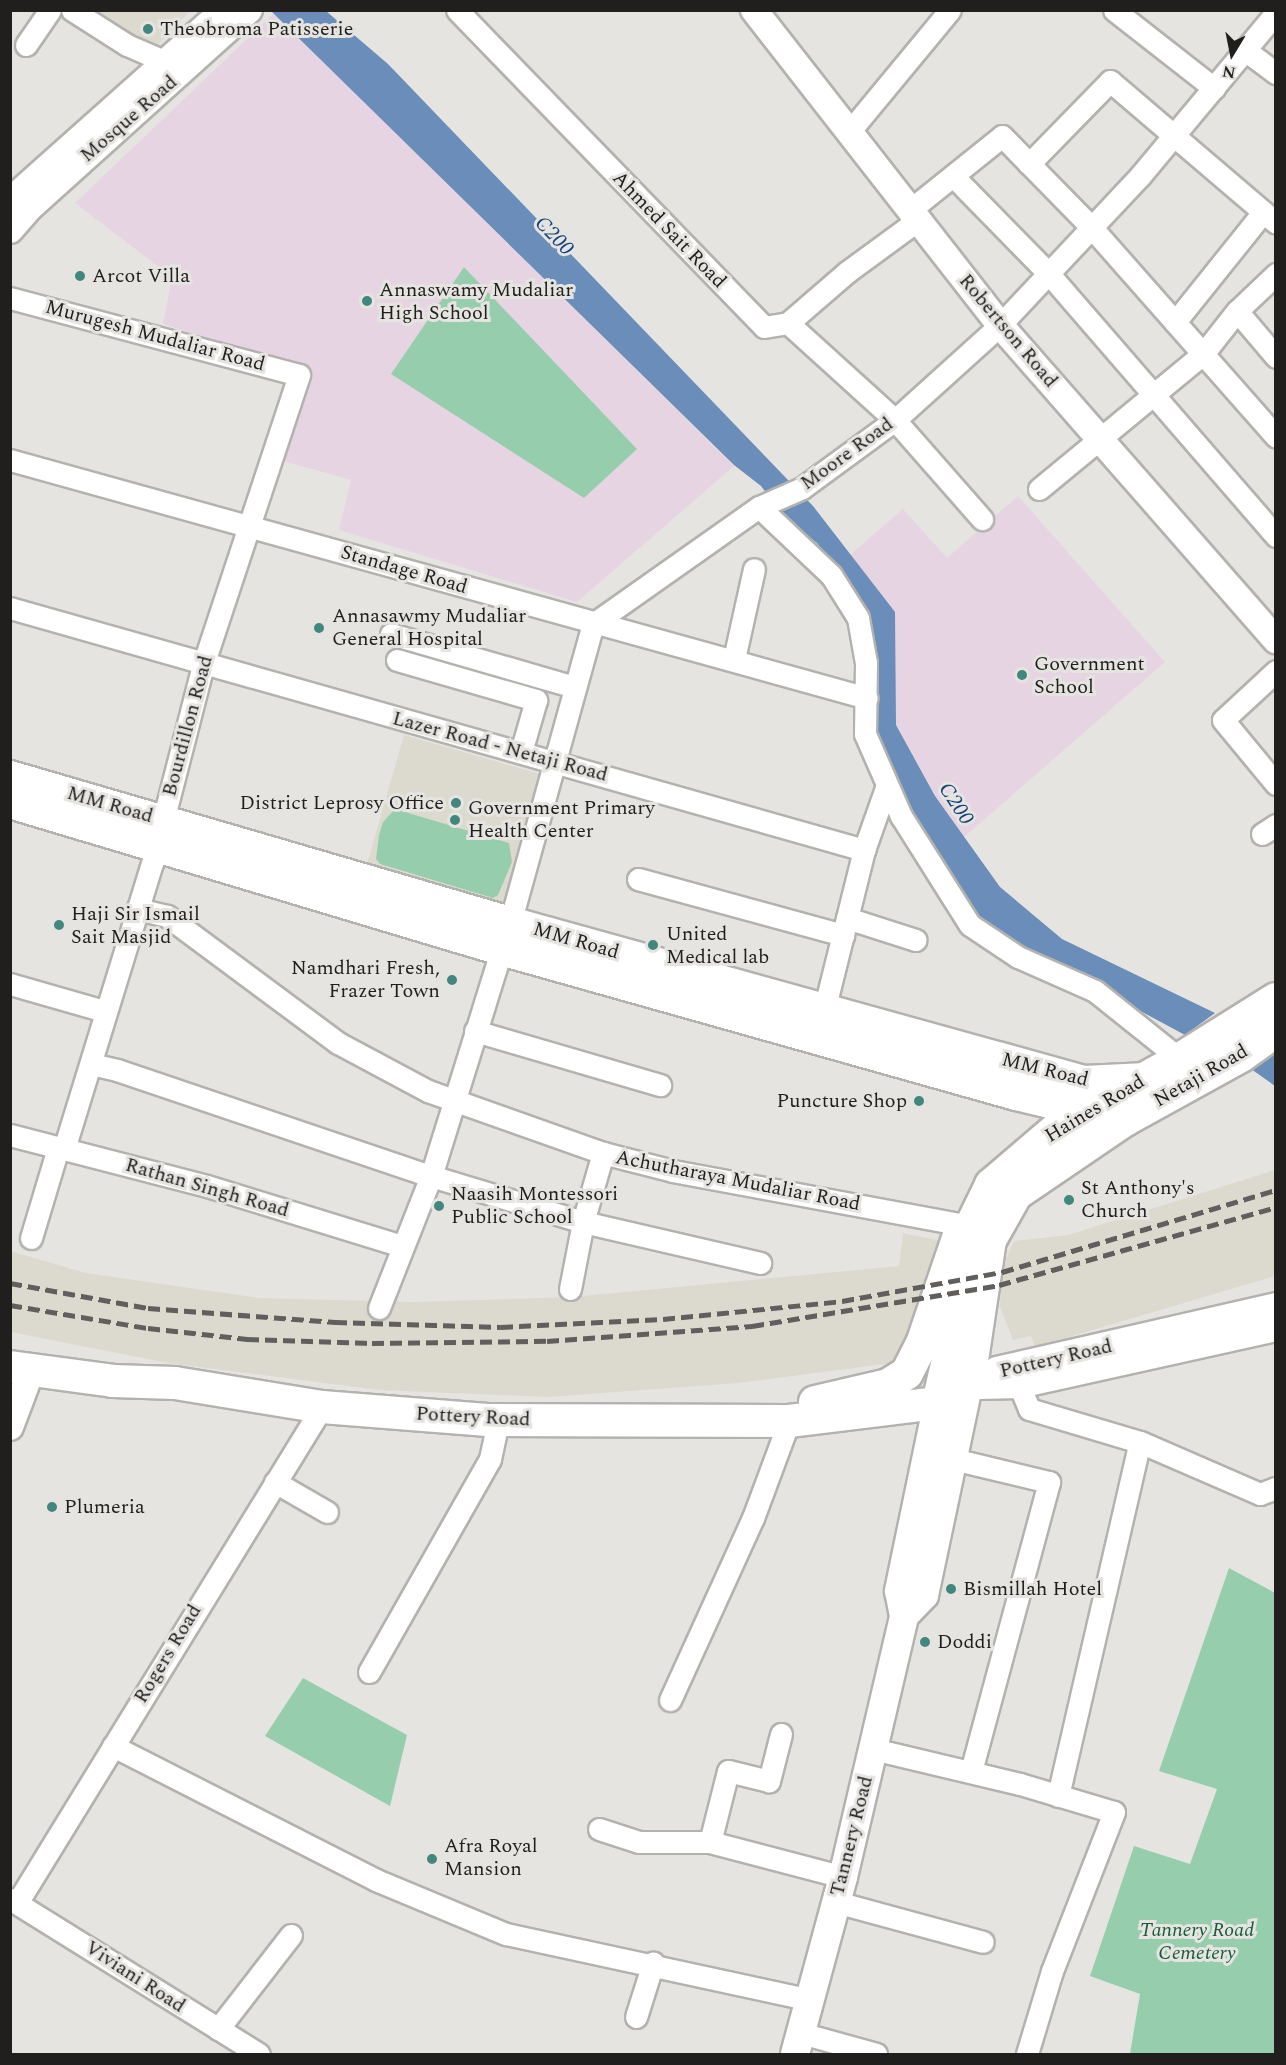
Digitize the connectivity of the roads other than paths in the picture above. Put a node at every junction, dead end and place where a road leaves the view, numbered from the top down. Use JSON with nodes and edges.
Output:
{"nodes":[{"id":1,"x":50,"y":10,"type":"edge"},
{"id":2,"x":72,"y":10,"type":"edge"},
{"id":3,"x":224,"y":10,"type":"edge"},
{"id":4,"x":249,"y":10,"type":"edge"},
{"id":5,"x":457,"y":10,"type":"edge"},
{"id":6,"x":754,"y":10,"type":"edge"},
{"id":7,"x":950,"y":10,"type":"edge"},
{"id":8,"x":1114,"y":10,"type":"edge"},
{"id":9,"x":1274,"y":15,"type":"edge"},
{"id":10,"x":26,"y":45,"type":"dead end"},
{"id":11,"x":1245,"y":50,"type":"junction"},
{"id":12,"x":166,"y":62,"type":"junction"},
{"id":13,"x":1275,"y":73,"type":"edge"},
{"id":14,"x":1214,"y":88,"type":"junction"},
{"id":15,"x":849,"y":132,"type":"junction"},
{"id":16,"x":1174,"y":135,"type":"junction"},
{"id":17,"x":1029,"y":164,"type":"junction"},
{"id":18,"x":954,"y":177,"type":"junction"},
{"id":19,"x":10,"y":201,"type":"edge"},
{"id":20,"x":914,"y":215,"type":"junction"},
{"id":21,"x":1269,"y":217,"type":"edge"},
{"id":22,"x":11,"y":228,"type":"edge"},
{"id":23,"x":1092,"y":228,"type":"junction"},
{"id":24,"x":1049,"y":274,"type":"junction"},
{"id":25,"x":1275,"y":274,"type":"edge"},
{"id":26,"x":10,"y":298,"type":"edge"},
{"id":27,"x":1237,"y":311,"type":"junction"},
{"id":28,"x":1174,"y":322,"type":"junction"},
{"id":29,"x":788,"y":323,"type":"junction"},
{"id":30,"x":1000,"y":325,"type":"junction"},
{"id":31,"x":1203,"y":354,"type":"junction"},
{"id":32,"x":1275,"y":357,"type":"edge"},
{"id":33,"x":299,"y":375,"type":"joint"},
{"id":34,"x":1153,"y":397,"type":"junction"},
{"id":35,"x":895,"y":420,"type":"junction"},
{"id":36,"x":1275,"y":437,"type":"edge"},
{"id":37,"x":1100,"y":439,"type":"junction"},
{"id":38,"x":10,"y":460,"type":"edge"},
{"id":39,"x":1039,"y":489,"type":"dead end"},
{"id":40,"x":759,"y":507,"type":"junction"},
{"id":41,"x":982,"y":519,"type":"dead end"},
{"id":42,"x":250,"y":527,"type":"junction"},
{"id":43,"x":1275,"y":536,"type":"edge"},
{"id":44,"x":754,"y":569,"type":"dead end"},
{"id":45,"x":10,"y":608,"type":"edge"},
{"id":46,"x":593,"y":624,"type":"junction"},
{"id":47,"x":391,"y":634,"type":"dead end"},
{"id":48,"x":1275,"y":640,"type":"edge"},
{"id":49,"x":734,"y":659,"type":"junction"},
{"id":50,"x":397,"y":660,"type":"dead end"},
{"id":51,"x":203,"y":665,"type":"junction"},
{"id":52,"x":1275,"y":672,"type":"edge"},
{"id":53,"x":575,"y":687,"type":"junction"},
{"id":54,"x":867,"y":698,"type":"junction"},
{"id":55,"x":521,"y":752,"type":"junction"},
{"id":56,"x":557,"y":762,"type":"junction"},
{"id":57,"x":10,"y":777,"type":"edge"},
{"id":58,"x":1275,"y":784,"type":"edge"},
{"id":59,"x":887,"y":785,"type":"junction"},
{"id":60,"x":10,"y":802,"type":"edge"},
{"id":61,"x":161,"y":832,"type":"junction"},
{"id":62,"x":864,"y":850,"type":"junction"},
{"id":63,"x":638,"y":879,"type":"dead end"},
{"id":64,"x":137,"y":909,"type":"junction"},
{"id":65,"x":845,"y":926,"type":"junction"},
{"id":66,"x":506,"y":936,"type":"junction"},
{"id":67,"x":916,"y":940,"type":"dead end"},
{"id":68,"x":10,"y":984,"type":"edge"},
{"id":69,"x":1275,"y":999,"type":"edge"},
{"id":70,"x":104,"y":1011,"type":"junction"},
{"id":71,"x":824,"y":1011,"type":"junction"},
{"id":72,"x":476,"y":1031,"type":"junction"},
{"id":73,"x":1243,"y":1039,"type":"edge"},
{"id":74,"x":1180,"y":1059,"type":"junction"},
{"id":75,"x":91,"y":1064,"type":"junction"},
{"id":76,"x":1146,"y":1079,"type":"junction"},
{"id":77,"x":660,"y":1085,"type":"dead end"},
{"id":78,"x":454,"y":1098,"type":"junction"},
{"id":79,"x":1088,"y":1111,"type":"junction"},
{"id":80,"x":1125,"y":1120,"type":"junction"},
{"id":81,"x":10,"y":1135,"type":"edge"},
{"id":82,"x":61,"y":1148,"type":"junction"},
{"id":83,"x":603,"y":1153,"type":"junction"},
{"id":84,"x":431,"y":1176,"type":"junction"},
{"id":85,"x":583,"y":1222,"type":"junction"},
{"id":86,"x":971,"y":1226,"type":"junction"},
{"id":87,"x":32,"y":1238,"type":"dead end"},
{"id":88,"x":402,"y":1246,"type":"junction"},
{"id":89,"x":760,"y":1263,"type":"dead end"},
{"id":90,"x":570,"y":1288,"type":"dead end"},
{"id":91,"x":1275,"y":1306,"type":"edge"},
{"id":92,"x":379,"y":1308,"type":"dead end"},
{"id":93,"x":1275,"y":1328,"type":"edge"},
{"id":94,"x":16,"y":1370,"type":"edge"},
{"id":95,"x":174,"y":1383,"type":"junction"},
{"id":96,"x":1019,"y":1385,"type":"junction"},
{"id":97,"x":968,"y":1387,"type":"junction"},
{"id":98,"x":938,"y":1403,"type":"junction"},
{"id":99,"x":322,"y":1407,"type":"junction"},
{"id":100,"x":498,"y":1420,"type":"junction"},
{"id":101,"x":799,"y":1420,"type":"junction"},
{"id":102,"x":10,"y":1427,"type":"edge"},
{"id":103,"x":1140,"y":1442,"type":"junction"},
{"id":104,"x":953,"y":1459,"type":"junction"},
{"id":105,"x":275,"y":1482,"type":"junction"},
{"id":106,"x":1275,"y":1488,"type":"edge"},
{"id":107,"x":327,"y":1512,"type":"dead end"},
{"id":108,"x":904,"y":1616,"type":"junction"},
{"id":109,"x":369,"y":1672,"type":"dead end"},
{"id":110,"x":670,"y":1700,"type":"dead end"},
{"id":111,"x":781,"y":1734,"type":"dead end"},
{"id":112,"x":112,"y":1746,"type":"junction"},
{"id":113,"x":873,"y":1749,"type":"junction"},
{"id":114,"x":971,"y":1772,"type":"junction"},
{"id":115,"x":1058,"y":1796,"type":"junction"},
{"id":116,"x":599,"y":1829,"type":"dead end"},
{"id":117,"x":710,"y":1842,"type":"junction"},
{"id":118,"x":839,"y":1890,"type":"junction"},
{"id":119,"x":14,"y":1901,"type":"edge"},
{"id":120,"x":291,"y":1935,"type":"dead end"},
{"id":121,"x":983,"y":1942,"type":"dead end"},
{"id":122,"x":653,"y":1963,"type":"junction"},
{"id":123,"x":810,"y":2000,"type":"junction"},
{"id":124,"x":636,"y":2018,"type":"dead end"},
{"id":125,"x":218,"y":2029,"type":"junction"},
{"id":126,"x":798,"y":2044,"type":"edge"},
{"id":127,"x":259,"y":2055,"type":"edge"},
{"id":128,"x":876,"y":2055,"type":"edge"},
{"id":129,"x":1027,"y":2055,"type":"edge"}],
"edges":[{"from":1,"to":10,"type":"street"},
{"from":2,"to":12,"type":"street"},
{"from":3,"to":12,"type":"street","name":"Mosque Road"},
{"from":4,"to":22,"type":"street","name":"Mosque Road"},
{"from":5,"to":29,"type":"street","name":"Ahmed Sait Road"},
{"from":6,"to":15,"type":"street","name":"Robertson Road"},
{"from":7,"to":15,"type":"street"},
{"from":8,"to":14,"type":"street"},
{"from":9,"to":11,"type":"street","name":"Moore Road"},
{"from":11,"to":13,"type":"street"},
{"from":11,"to":14,"type":"street","name":"Moore Road"},
{"from":12,"to":19,"type":"street","name":"Mosque Road"},
{"from":14,"to":16,"type":"street","name":"Moore Road"},
{"from":15,"to":20,"type":"street","name":"Robertson Road"},
{"from":16,"to":17,"type":"street"},
{"from":16,"to":21,"type":"street"},
{"from":16,"to":23,"type":"street","name":"Moore Road"},
{"from":17,"to":18,"type":"street"},
{"from":17,"to":23,"type":"street"},
{"from":18,"to":20,"type":"street"},
{"from":18,"to":24,"type":"street"},
{"from":20,"to":29,"type":"street"},
{"from":20,"to":30,"type":"street","name":"Robertson Road"},
{"from":21,"to":28,"type":"street"},
{"from":23,"to":24,"type":"street","name":"Moore Road"},
{"from":23,"to":28,"type":"street"},
{"from":24,"to":30,"type":"street","name":"Moore Road"},
{"from":24,"to":34,"type":"street"},
{"from":25,"to":27,"type":"street"},
{"from":26,"to":33,"type":"street","name":"Murugesh Mudaliar Road"},
{"from":27,"to":31,"type":"street"},
{"from":27,"to":32,"type":"street"},
{"from":28,"to":31,"type":"street"},
{"from":29,"to":35,"type":"street"},
{"from":30,"to":35,"type":"street","name":"Moore Road"},
{"from":30,"to":37,"type":"street","name":"Robertson Road"},
{"from":31,"to":34,"type":"street"},
{"from":31,"to":36,"type":"street"},
{"from":33,"to":42,"type":"street","name":"Bourdillon Road"},
{"from":34,"to":37,"type":"street"},
{"from":34,"to":43,"type":"street"},
{"from":35,"to":40,"type":"street","name":"Moore Road"},
{"from":35,"to":41,"type":"street"},
{"from":37,"to":39,"type":"street"},
{"from":37,"to":48,"type":"street","name":"Robertson Road"},
{"from":38,"to":42,"type":"street","name":"Standage Road"},
{"from":40,"to":46,"type":"street","name":"Moore Road"},
{"from":40,"to":54,"type":"street"},
{"from":42,"to":46,"type":"street","name":"Standage Road"},
{"from":42,"to":51,"type":"street","name":"Bourdillon Road"},
{"from":44,"to":49,"type":"street"},
{"from":45,"to":51,"type":"street","name":"Lazer Road - Netaji Road"},
{"from":46,"to":49,"type":"street","name":"Standage Road"},
{"from":46,"to":53,"type":"street"},
{"from":47,"to":53,"type":"street"},
{"from":49,"to":54,"type":"street","name":"Standage Road"},
{"from":50,"to":55,"type":"street"},
{"from":51,"to":55,"type":"street","name":"Lazer Road - Netaji Road"},
{"from":51,"to":61,"type":"street","name":"Bourdillon Road"},
{"from":52,"to":58,"type":"street"},
{"from":53,"to":56,"type":"street"},
{"from":54,"to":59,"type":"street"},
{"from":55,"to":56,"type":"street","name":"Lazer Road - Netaji Road"},
{"from":56,"to":62,"type":"street","name":"Lazer Road - Netaji Road"},
{"from":56,"to":66,"type":"street"},
{"from":57,"to":61,"type":"main road","name":"MM Road"},
{"from":59,"to":62,"type":"street"},
{"from":59,"to":74,"type":"street"},
{"from":60,"to":61,"type":"main road","name":"MM Road"},
{"from":61,"to":64,"type":"street","name":"Bourdillon Road"},
{"from":61,"to":66,"type":"main road","name":"MM Road"},
{"from":62,"to":65,"type":"street"},
{"from":63,"to":65,"type":"street"},
{"from":64,"to":70,"type":"street","name":"Bourdillon Road"},
{"from":64,"to":78,"type":"street","name":"Achutharaya Mudaliar Road"},
{"from":65,"to":67,"type":"street"},
{"from":65,"to":71,"type":"street"},
{"from":66,"to":71,"type":"main road","name":"MM Road"},
{"from":66,"to":72,"type":"street"},
{"from":66,"to":79,"type":"main road","name":"MM Road"},
{"from":68,"to":70,"type":"street"},
{"from":69,"to":73,"type":"main road","name":"Haines Road"},
{"from":70,"to":75,"type":"street","name":"Bourdillon Road"},
{"from":71,"to":76,"type":"main road","name":"MM Road"},
{"from":72,"to":77,"type":"street"},
{"from":72,"to":78,"type":"street"},
{"from":73,"to":74,"type":"main road","name":"Haines Road"},
{"from":73,"to":80,"type":"main road","name":"Netaji Road"},
{"from":74,"to":76,"type":"main road","name":"Haines Road"},
{"from":75,"to":82,"type":"street","name":"Bourdillon Road"},
{"from":75,"to":84,"type":"street"},
{"from":76,"to":79,"type":"main road","name":"Haines Road"},
{"from":78,"to":83,"type":"street","name":"Achutharaya Mudaliar Road"},
{"from":78,"to":84,"type":"street"},
{"from":79,"to":80,"type":"main road","name":"MM Road"},
{"from":79,"to":86,"type":"main road","name":"Haines Road"},
{"from":80,"to":97,"type":"main road","name":"Haines Road"},
{"from":81,"to":82,"type":"street","name":"Rathan Singh Road"},
{"from":82,"to":87,"type":"street","name":"Bourdillon Road"},
{"from":82,"to":88,"type":"street","name":"Rathan Singh Road"},
{"from":83,"to":85,"type":"street"},
{"from":83,"to":86,"type":"street","name":"Achutharaya Mudaliar Road"},
{"from":84,"to":85,"type":"street"},
{"from":84,"to":88,"type":"street"},
{"from":85,"to":89,"type":"street"},
{"from":85,"to":90,"type":"street"},
{"from":86,"to":98,"type":"main road","name":"Haines Road"},
{"from":86,"to":101,"type":"main road"},
{"from":88,"to":92,"type":"street"},
{"from":91,"to":97,"type":"street","name":"Pottery Road"},
{"from":93,"to":96,"type":"street","name":"Pottery Road"},
{"from":94,"to":95,"type":"main road","name":"Pottery Road"},
{"from":94,"to":95,"type":"main road"},
{"from":94,"to":102,"type":"street"},
{"from":95,"to":99,"type":"main road","name":"Pottery Road"},
{"from":96,"to":97,"type":"street","name":"Pottery Road"},
{"from":96,"to":103,"type":"street"},
{"from":97,"to":98,"type":"main road"},
{"from":97,"to":104,"type":"main road","name":"Tannery Road"},
{"from":98,"to":101,"type":"main road","name":"Pottery Road"},
{"from":98,"to":108,"type":"main road","name":"Tannery Road"},
{"from":99,"to":100,"type":"main road","name":"Pottery Road"},
{"from":99,"to":105,"type":"street","name":"Rogers Road"},
{"from":100,"to":101,"type":"main road","name":"Pottery Road"},
{"from":100,"to":109,"type":"street"},
{"from":101,"to":110,"type":"street"},
{"from":103,"to":106,"type":"street"},
{"from":103,"to":115,"type":"street"},
{"from":104,"to":108,"type":"main road","name":"Tannery Road"},
{"from":104,"to":114,"type":"street"},
{"from":105,"to":107,"type":"street"},
{"from":105,"to":112,"type":"street","name":"Rogers Road"},
{"from":108,"to":113,"type":"main road","name":"Tannery Road"},
{"from":111,"to":117,"type":"street"},
{"from":112,"to":119,"type":"street","name":"Rogers Road"},
{"from":112,"to":122,"type":"street"},
{"from":113,"to":114,"type":"street"},
{"from":113,"to":118,"type":"main road","name":"Tannery Road"},
{"from":114,"to":115,"type":"street"},
{"from":115,"to":129,"type":"street"},
{"from":116,"to":117,"type":"street"},
{"from":117,"to":118,"type":"street"},
{"from":118,"to":121,"type":"street"},
{"from":118,"to":123,"type":"main road","name":"Tannery Road"},
{"from":119,"to":125,"type":"street","name":"Viviani Road"},
{"from":120,"to":125,"type":"street"},
{"from":122,"to":123,"type":"street"},
{"from":122,"to":124,"type":"street"},
{"from":123,"to":126,"type":"main road","name":"Tannery Road"},
{"from":125,"to":127,"type":"street","name":"Viviani Road"},
{"from":126,"to":128,"type":"street"}]}
